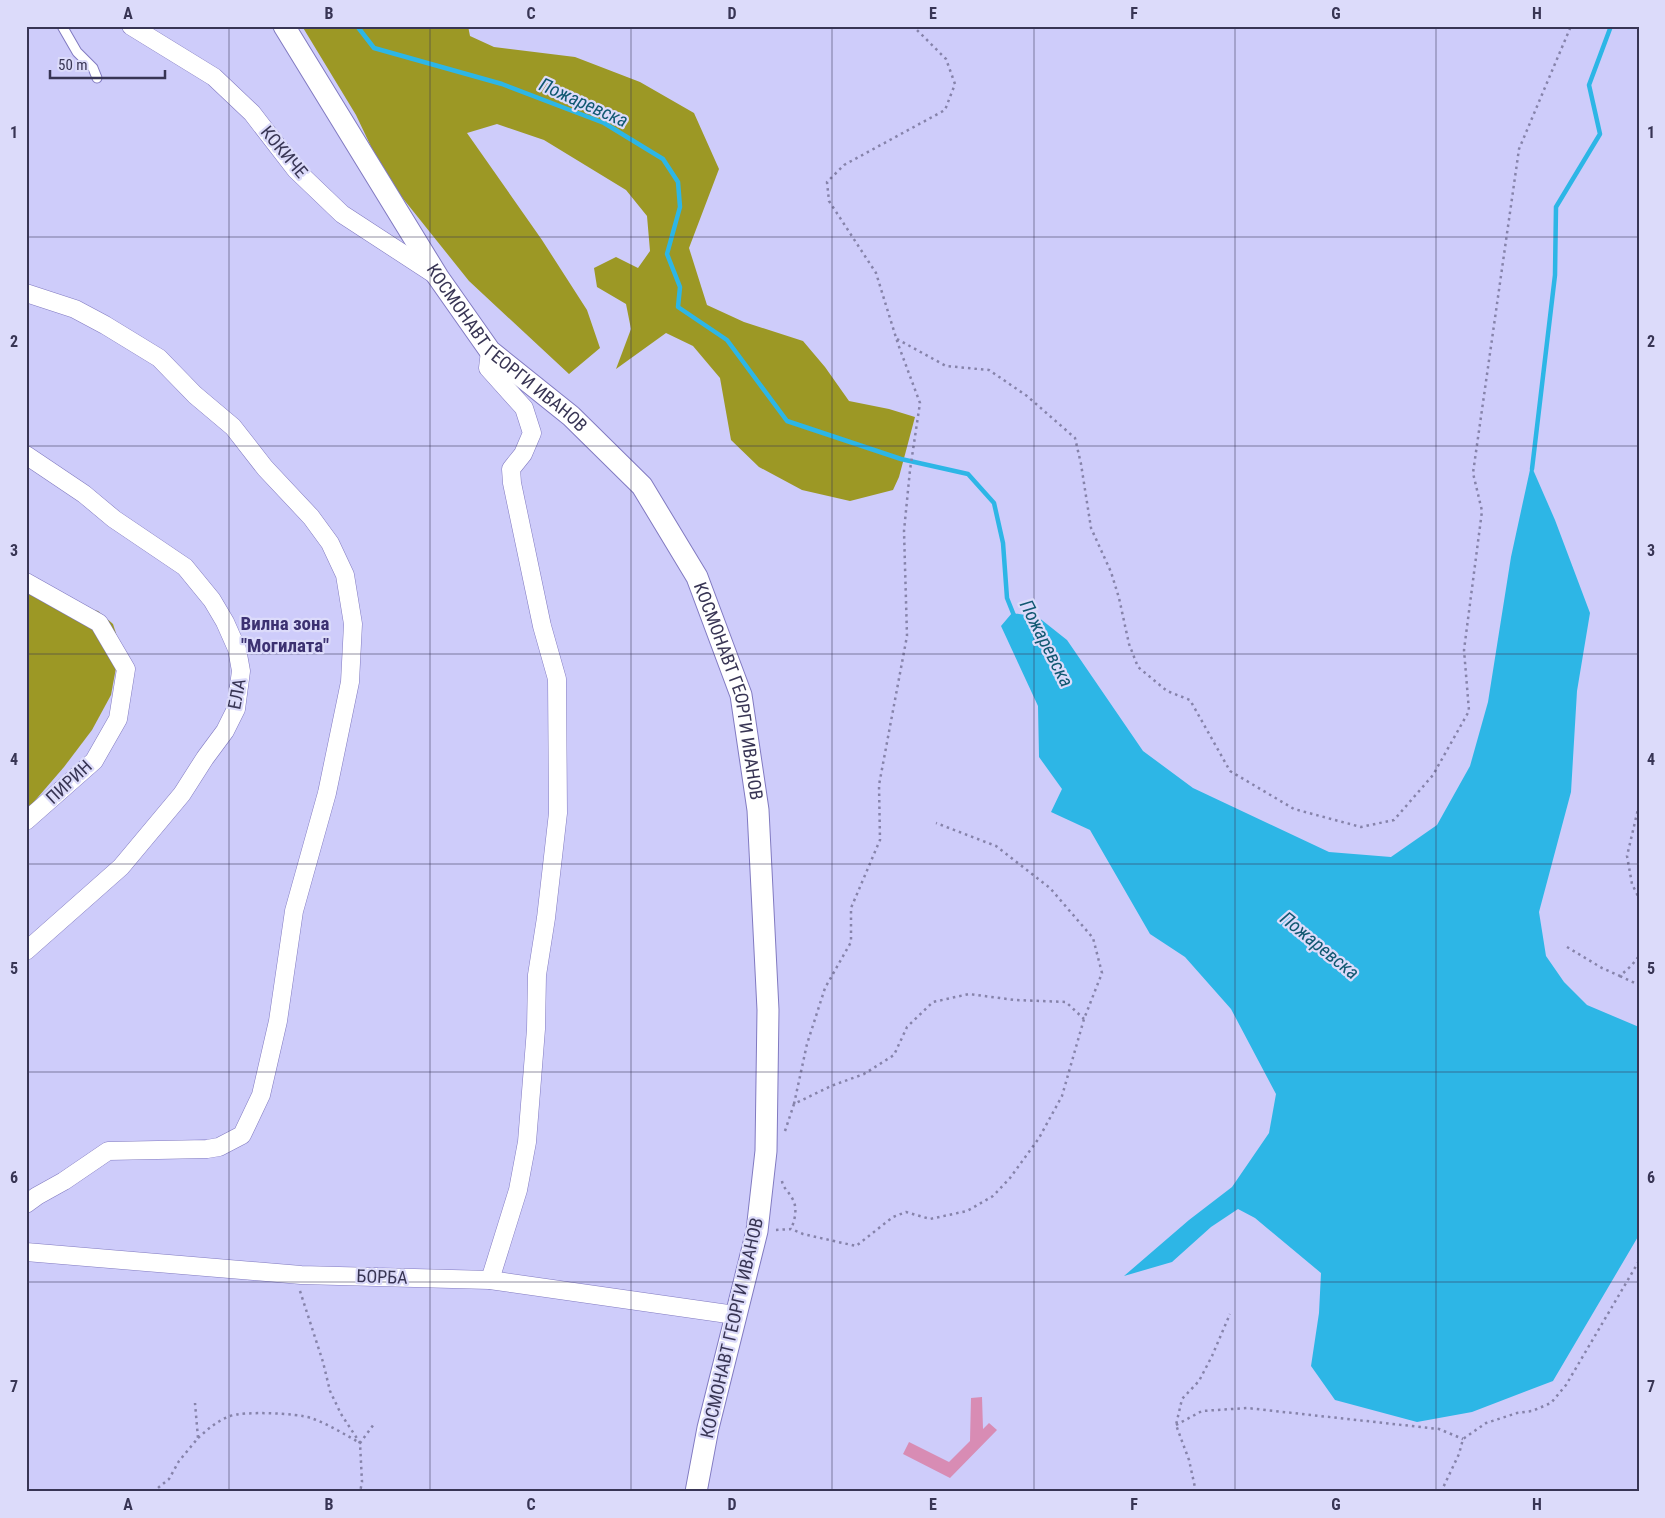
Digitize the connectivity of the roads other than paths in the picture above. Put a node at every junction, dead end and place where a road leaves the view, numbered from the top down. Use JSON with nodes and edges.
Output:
{"nodes":[{"id":1,"x":62,"y":26,"type":"edge"},
{"id":2,"x":131,"y":26,"type":"edge"},
{"id":3,"x":284,"y":26,"type":"edge"},
{"id":4,"x":97,"y":78,"type":"dead end"},
{"id":5,"x":438,"y":277,"type":"junction"},
{"id":6,"x":26,"y":293,"type":"edge"},
{"id":7,"x":490,"y":352,"type":"junction"},
{"id":8,"x":26,"y":455,"type":"edge"},
{"id":9,"x":26,"y":582,"type":"edge"},
{"id":10,"x":26,"y":820,"type":"edge"},
{"id":11,"x":26,"y":951,"type":"edge"},
{"id":12,"x":26,"y":1204,"type":"edge"},
{"id":13,"x":26,"y":1252,"type":"edge"},
{"id":14,"x":490,"y":1280,"type":"junction"},
{"id":15,"x":735,"y":1315,"type":"junction"},
{"id":16,"x":696,"y":1492,"type":"edge"}],
"edges":[{"from":1,"to":4,"type":"lane"},
{"from":2,"to":5,"type":"street","name":"КОКИЧЕ"},
{"from":3,"to":5,"type":"street","name":"КОСМОНАВТ ГЕОРГИ ИВАНОВ"},
{"from":5,"to":7,"type":"street","name":"КОСМОНАВТ ГЕОРГИ ИВАНОВ"},
{"from":6,"to":12,"type":"street"},
{"from":7,"to":14,"type":"street"},
{"from":7,"to":15,"type":"street","name":"КОСМОНАВТ ГЕОРГИ ИВАНОВ"},
{"from":8,"to":11,"type":"street","name":"ЕЛА"},
{"from":9,"to":10,"type":"street","name":"ПИРИН"},
{"from":13,"to":14,"type":"street","name":"БОРБА"},
{"from":14,"to":15,"type":"street","name":"БОРБА"},
{"from":15,"to":16,"type":"street","name":"КОСМОНАВТ ГЕОРГИ ИВАНОВ"}]}
